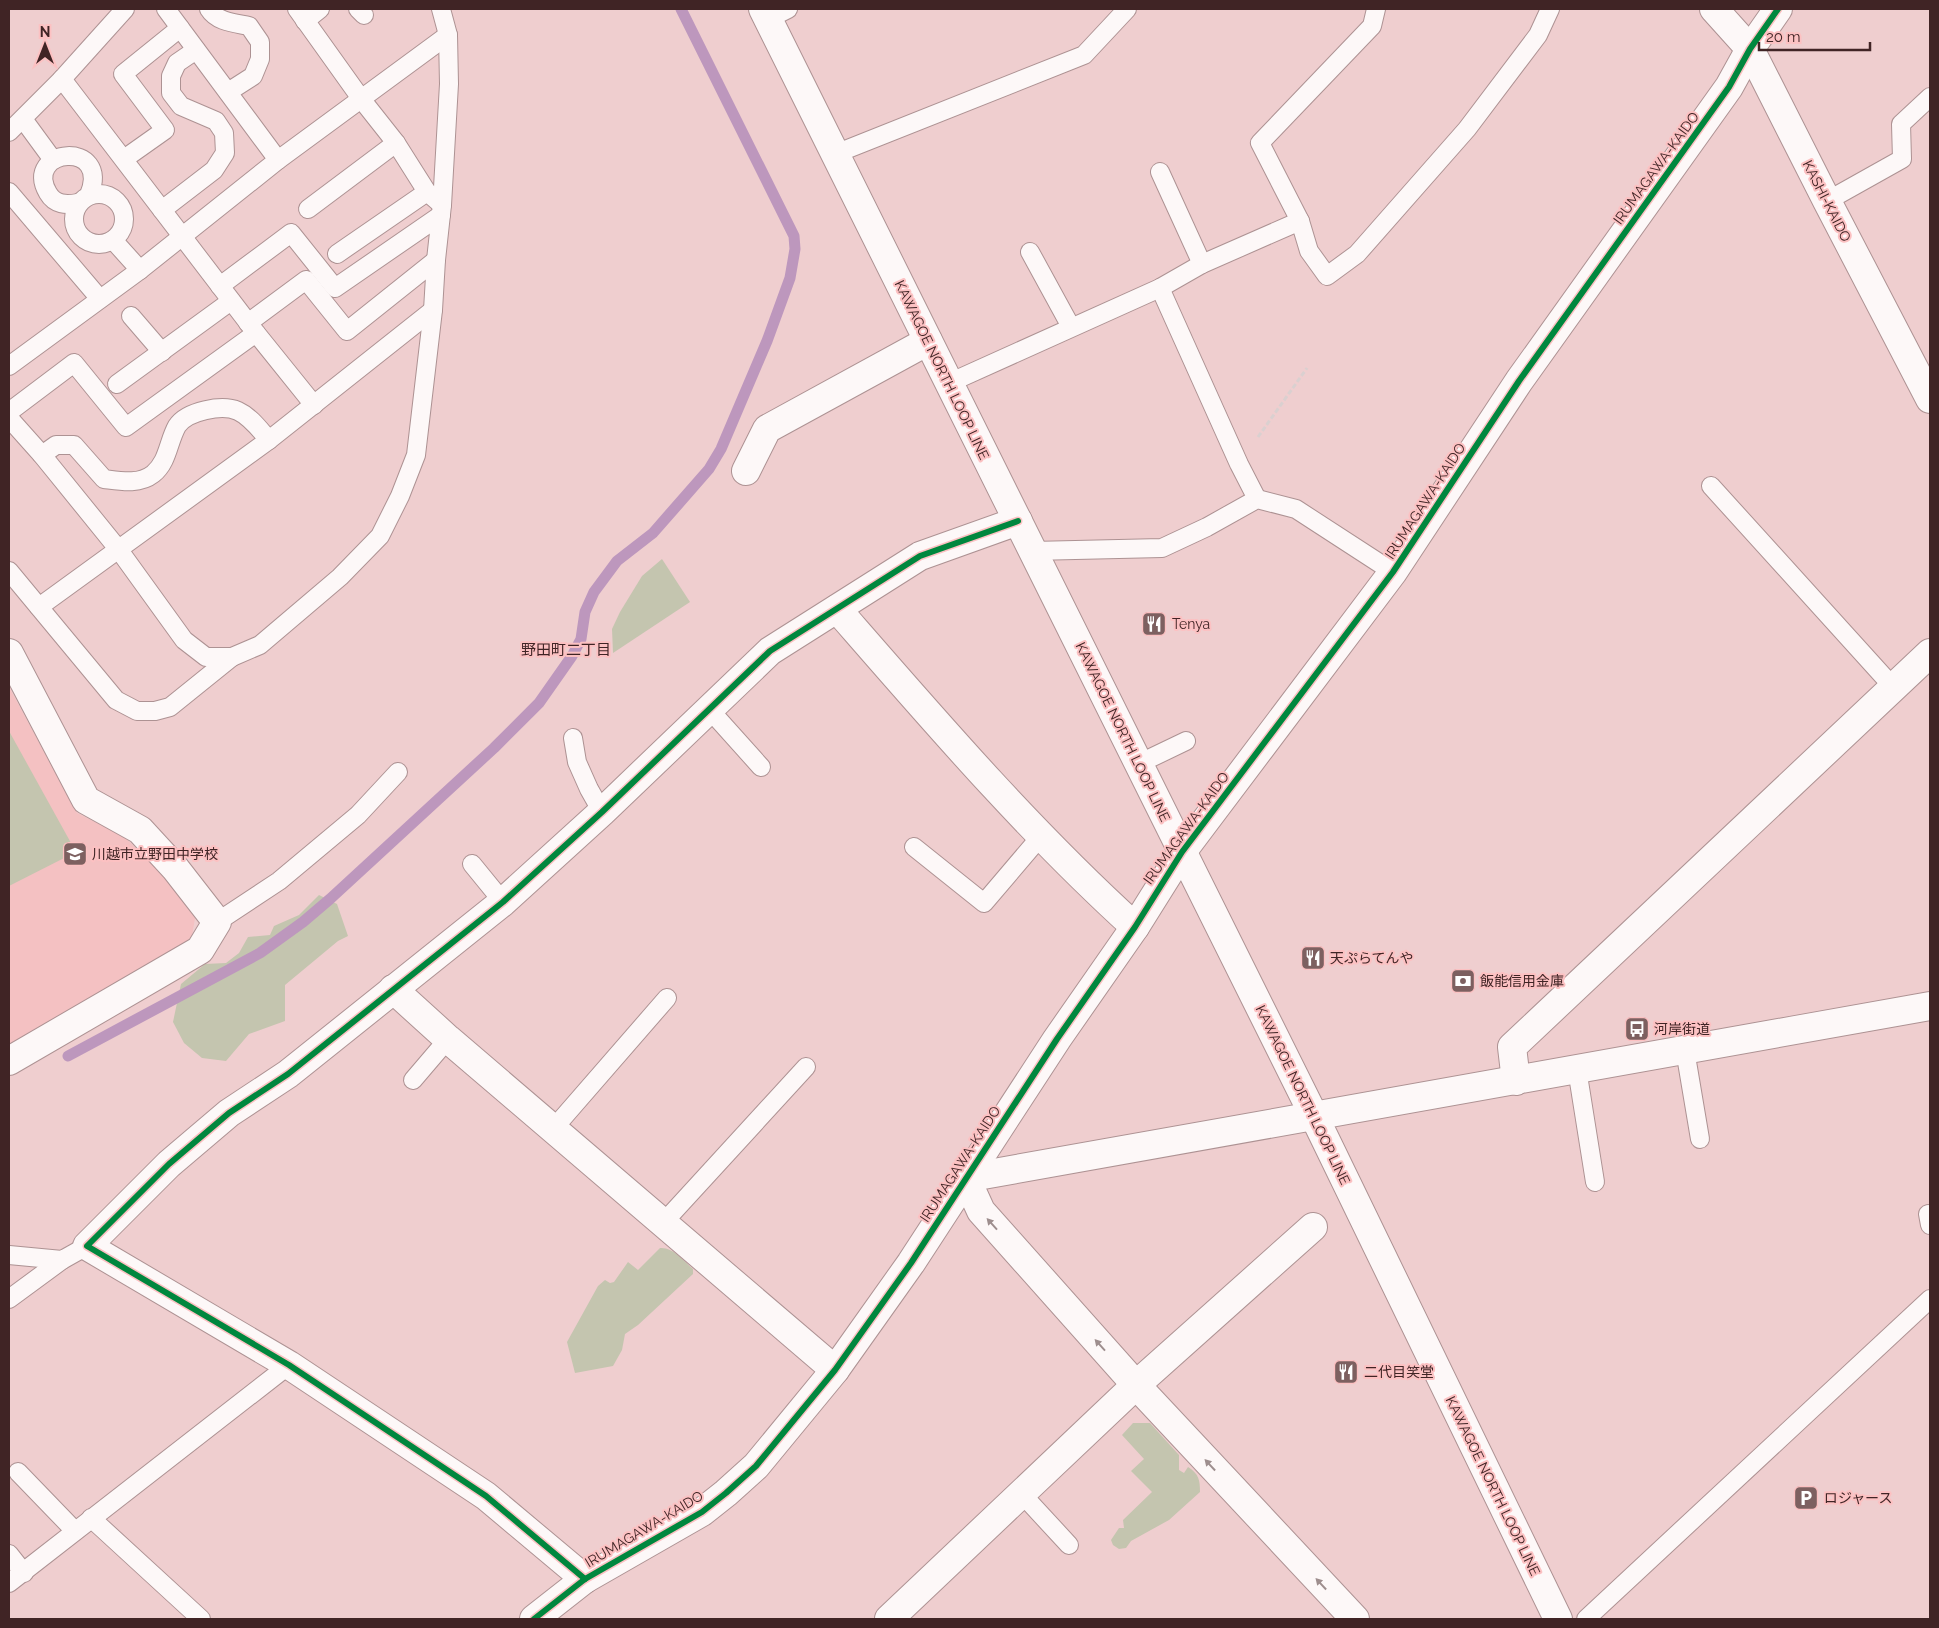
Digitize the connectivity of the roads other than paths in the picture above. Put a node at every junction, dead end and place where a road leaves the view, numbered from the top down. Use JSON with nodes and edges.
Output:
{"nodes":[{"id":1,"x":125,"y":9,"type":"edge"},
{"id":2,"x":166,"y":9,"type":"edge"},
{"id":3,"x":209,"y":9,"type":"edge"},
{"id":4,"x":320,"y":9,"type":"edge"},
{"id":5,"x":441,"y":9,"type":"edge"},
{"id":6,"x":1127,"y":9,"type":"edge"},
{"id":7,"x":1376,"y":9,"type":"edge"},
{"id":8,"x":1550,"y":9,"type":"edge"},
{"id":9,"x":1714,"y":9,"type":"edge"},
{"id":10,"x":1778,"y":9,"type":"edge"},
{"id":11,"x":773,"y":12,"type":"edge"},
{"id":12,"x":301,"y":15,"type":"edge"},
{"id":13,"x":180,"y":28,"type":"junction"},
{"id":14,"x":448,"y":36,"type":"junction"},
{"id":15,"x":1750,"y":49,"type":"junction"},
{"id":16,"x":196,"y":50,"type":"junction"},
{"id":17,"x":62,"y":79,"type":"junction"},
{"id":18,"x":228,"y":92,"type":"junction"},
{"id":19,"x":1930,"y":97,"type":"edge"},
{"id":20,"x":362,"y":100,"type":"junction"},
{"id":21,"x":23,"y":119,"type":"junction"},
{"id":22,"x":9,"y":132,"type":"edge"},
{"id":23,"x":396,"y":143,"type":"junction"},
{"id":24,"x":835,"y":154,"type":"junction"},
{"id":25,"x":124,"y":159,"type":"junction"},
{"id":26,"x":53,"y":160,"type":"junction"},
{"id":27,"x":278,"y":160,"type":"junction"},
{"id":28,"x":1160,"y":172,"type":"dead end"},
{"id":29,"x":9,"y":192,"type":"edge"},
{"id":30,"x":427,"y":192,"type":"junction"},
{"id":31,"x":84,"y":199,"type":"junction"},
{"id":32,"x":1827,"y":201,"type":"junction"},
{"id":33,"x":308,"y":209,"type":"dead end"},
{"id":34,"x":162,"y":210,"type":"junction"},
{"id":35,"x":442,"y":210,"type":"junction"},
{"id":36,"x":1300,"y":221,"type":"junction"},
{"id":37,"x":182,"y":237,"type":"junction"},
{"id":38,"x":113,"y":240,"type":"junction"},
{"id":39,"x":1030,"y":252,"type":"dead end"},
{"id":40,"x":337,"y":254,"type":"dead end"},
{"id":41,"x":436,"y":260,"type":"junction"},
{"id":42,"x":1202,"y":264,"type":"junction"},
{"id":43,"x":140,"y":270,"type":"junction"},
{"id":44,"x":220,"y":286,"type":"junction"},
{"id":45,"x":1160,"y":288,"type":"junction"},
{"id":46,"x":100,"y":299,"type":"junction"},
{"id":47,"x":231,"y":301,"type":"junction"},
{"id":48,"x":433,"y":310,"type":"junction"},
{"id":49,"x":131,"y":316,"type":"dead end"},
{"id":50,"x":1071,"y":327,"type":"junction"},
{"id":51,"x":252,"y":328,"type":"junction"},
{"id":52,"x":928,"y":341,"type":"junction"},
{"id":53,"x":162,"y":352,"type":"junction"},
{"id":54,"x":9,"y":366,"type":"edge"},
{"id":55,"x":949,"y":383,"type":"junction"},
{"id":56,"x":117,"y":384,"type":"dead end"},
{"id":57,"x":1930,"y":399,"type":"edge"},
{"id":58,"x":314,"y":405,"type":"junction"},
{"id":59,"x":9,"y":412,"type":"edge"},
{"id":60,"x":9,"y":418,"type":"edge"},
{"id":61,"x":269,"y":440,"type":"junction"},
{"id":62,"x":42,"y":455,"type":"junction"},
{"id":63,"x":746,"y":471,"type":"dead end"},
{"id":64,"x":1711,"y":486,"type":"dead end"},
{"id":65,"x":1257,"y":499,"type":"junction"},
{"id":66,"x":1018,"y":521,"type":"junction"},
{"id":67,"x":119,"y":550,"type":"junction"},
{"id":68,"x":1032,"y":551,"type":"junction"},
{"id":69,"x":9,"y":570,"type":"edge"},
{"id":70,"x":1393,"y":572,"type":"junction"},
{"id":71,"x":39,"y":607,"type":"junction"},
{"id":72,"x":837,"y":609,"type":"junction"},
{"id":73,"x":9,"y":653,"type":"edge"},
{"id":74,"x":1930,"y":653,"type":"edge"},
{"id":75,"x":232,"y":657,"type":"junction"},
{"id":76,"x":1894,"y":688,"type":"junction"},
{"id":77,"x":709,"y":709,"type":"junction"},
{"id":78,"x":573,"y":738,"type":"dead end"},
{"id":79,"x":1186,"y":741,"type":"dead end"},
{"id":80,"x":1138,"y":764,"type":"junction"},
{"id":81,"x":761,"y":767,"type":"dead end"},
{"id":82,"x":398,"y":772,"type":"dead end"},
{"id":83,"x":602,"y":812,"type":"junction"},
{"id":84,"x":1041,"y":836,"type":"junction"},
{"id":85,"x":914,"y":847,"type":"dead end"},
{"id":86,"x":1182,"y":852,"type":"junction"},
{"id":87,"x":472,"y":864,"type":"dead end"},
{"id":88,"x":503,"y":902,"type":"junction"},
{"id":89,"x":217,"y":922,"type":"junction"},
{"id":90,"x":1134,"y":927,"type":"junction"},
{"id":91,"x":393,"y":989,"type":"junction"},
{"id":92,"x":667,"y":998,"type":"dead end"},
{"id":93,"x":1930,"y":1006,"type":"edge"},
{"id":94,"x":448,"y":1039,"type":"junction"},
{"id":95,"x":1685,"y":1050,"type":"junction"},
{"id":96,"x":9,"y":1061,"type":"edge"},
{"id":97,"x":806,"y":1068,"type":"dead end"},
{"id":98,"x":1577,"y":1069,"type":"junction"},
{"id":99,"x":413,"y":1080,"type":"dead end"},
{"id":100,"x":1516,"y":1081,"type":"junction"},
{"id":101,"x":1314,"y":1116,"type":"junction"},
{"id":102,"x":554,"y":1128,"type":"junction"},
{"id":103,"x":1700,"y":1139,"type":"dead end"},
{"id":104,"x":966,"y":1178,"type":"junction"},
{"id":105,"x":1596,"y":1182,"type":"dead end"},
{"id":106,"x":664,"y":1222,"type":"junction"},
{"id":107,"x":1313,"y":1226,"type":"dead end"},
{"id":108,"x":87,"y":1246,"type":"junction"},
{"id":109,"x":9,"y":1255,"type":"edge"},
{"id":110,"x":62,"y":1260,"type":"junction"},
{"id":111,"x":9,"y":1299,"type":"edge"},
{"id":112,"x":1930,"y":1299,"type":"edge"},
{"id":113,"x":289,"y":1365,"type":"junction"},
{"id":114,"x":835,"y":1370,"type":"junction"},
{"id":115,"x":1136,"y":1385,"type":"junction"},
{"id":116,"x":18,"y":1472,"type":"dead end"},
{"id":117,"x":1021,"y":1494,"type":"junction"},
{"id":118,"x":91,"y":1518,"type":"junction"},
{"id":119,"x":75,"y":1531,"type":"junction"},
{"id":120,"x":1069,"y":1545,"type":"dead end"},
{"id":121,"x":9,"y":1554,"type":"edge"},
{"id":122,"x":24,"y":1573,"type":"junction"},
{"id":123,"x":585,"y":1579,"type":"junction"},
{"id":124,"x":9,"y":1583,"type":"edge"},
{"id":125,"x":201,"y":1619,"type":"edge"},
{"id":126,"x":534,"y":1619,"type":"edge"},
{"id":127,"x":889,"y":1619,"type":"edge"},
{"id":128,"x":1355,"y":1619,"type":"edge"},
{"id":129,"x":1558,"y":1619,"type":"edge"},
{"id":130,"x":1586,"y":1619,"type":"edge"}],
"edges":[{"from":1,"to":17,"type":"lane"},
{"from":2,"to":13,"type":"lane"},
{"from":3,"to":18,"type":"lane"},
{"from":4,"to":12,"type":"lane"},
{"from":5,"to":14,"type":"lane"},
{"from":6,"to":24,"type":"lane"},
{"from":7,"to":36,"type":"lane"},
{"from":8,"to":36,"type":"lane"},
{"from":9,"to":15,"type":"street","name":"KASHI-KAIDO"},
{"from":10,"to":15,"type":"street","name":"IRUMAGAWA-KAIDO"},
{"from":11,"to":24,"type":"street","name":"KAWAGOE NORTH LOOP LINE"},
{"from":12,"to":20,"type":"lane"},
{"from":13,"to":16,"type":"lane"},
{"from":13,"to":25,"type":"lane"},
{"from":14,"to":20,"type":"lane"},
{"from":14,"to":35,"type":"lane"},
{"from":15,"to":32,"type":"street","name":"KASHI-KAIDO"},
{"from":15,"to":70,"type":"street","name":"IRUMAGAWA-KAIDO"},
{"from":16,"to":18,"type":"lane"},
{"from":16,"to":34,"type":"lane"},
{"from":17,"to":21,"type":"lane"},
{"from":17,"to":25,"type":"lane"},
{"from":18,"to":27,"type":"lane"},
{"from":19,"to":32,"type":"lane"},
{"from":20,"to":23,"type":"lane"},
{"from":20,"to":27,"type":"lane"},
{"from":21,"to":22,"type":"lane"},
{"from":21,"to":26,"type":"lane"},
{"from":23,"to":30,"type":"lane"},
{"from":23,"to":33,"type":"lane"},
{"from":24,"to":52,"type":"street","name":"KAWAGOE NORTH LOOP LINE"},
{"from":25,"to":34,"type":"lane"},
{"from":26,"to":31,"type":"lane"},
{"from":26,"to":31,"type":"lane"},
{"from":27,"to":37,"type":"lane"},
{"from":28,"to":42,"type":"lane"},
{"from":29,"to":46,"type":"lane"},
{"from":30,"to":35,"type":"lane"},
{"from":30,"to":40,"type":"lane"},
{"from":31,"to":38,"type":"lane"},
{"from":31,"to":38,"type":"lane"},
{"from":32,"to":57,"type":"street","name":"KASHI-KAIDO"},
{"from":34,"to":37,"type":"lane"},
{"from":35,"to":41,"type":"lane"},
{"from":35,"to":44,"type":"lane"},
{"from":36,"to":42,"type":"lane"},
{"from":37,"to":43,"type":"lane"},
{"from":37,"to":44,"type":"lane"},
{"from":38,"to":43,"type":"lane"},
{"from":39,"to":50,"type":"lane"},
{"from":41,"to":48,"type":"lane"},
{"from":41,"to":51,"type":"lane"},
{"from":42,"to":45,"type":"lane"},
{"from":43,"to":46,"type":"lane"},
{"from":44,"to":47,"type":"lane"},
{"from":45,"to":50,"type":"lane"},
{"from":45,"to":65,"type":"lane"},
{"from":46,"to":54,"type":"lane"},
{"from":47,"to":51,"type":"lane"},
{"from":47,"to":53,"type":"lane"},
{"from":48,"to":58,"type":"lane"},
{"from":48,"to":75,"type":"lane"},
{"from":49,"to":53,"type":"lane"},
{"from":50,"to":55,"type":"lane"},
{"from":51,"to":58,"type":"lane"},
{"from":51,"to":59,"type":"lane"},
{"from":52,"to":55,"type":"street","name":"KAWAGOE NORTH LOOP LINE"},
{"from":52,"to":63,"type":"street"},
{"from":53,"to":56,"type":"lane"},
{"from":55,"to":66,"type":"street","name":"KAWAGOE NORTH LOOP LINE"},
{"from":58,"to":61,"type":"lane"},
{"from":60,"to":62,"type":"lane"},
{"from":61,"to":62,"type":"lane"},
{"from":61,"to":67,"type":"lane"},
{"from":62,"to":67,"type":"lane"},
{"from":64,"to":76,"type":"lane"},
{"from":65,"to":68,"type":"lane"},
{"from":65,"to":70,"type":"lane"},
{"from":66,"to":68,"type":"street","name":"KAWAGOE NORTH LOOP LINE"},
{"from":66,"to":72,"type":"street"},
{"from":67,"to":71,"type":"lane"},
{"from":67,"to":75,"type":"lane"},
{"from":68,"to":80,"type":"street","name":"KAWAGOE NORTH LOOP LINE"},
{"from":69,"to":71,"type":"lane"},
{"from":70,"to":86,"type":"street","name":"IRUMAGAWA-KAIDO"},
{"from":71,"to":75,"type":"lane"},
{"from":72,"to":77,"type":"street"},
{"from":72,"to":84,"type":"street"},
{"from":73,"to":89,"type":"street"},
{"from":74,"to":76,"type":"street"},
{"from":76,"to":100,"type":"street"},
{"from":77,"to":81,"type":"lane"},
{"from":77,"to":83,"type":"street"},
{"from":78,"to":83,"type":"lane"},
{"from":79,"to":80,"type":"lane"},
{"from":80,"to":86,"type":"street","name":"KAWAGOE NORTH LOOP LINE"},
{"from":82,"to":89,"type":"lane"},
{"from":83,"to":88,"type":"street"},
{"from":84,"to":85,"type":"lane"},
{"from":84,"to":90,"type":"street"},
{"from":86,"to":90,"type":"street","name":"IRUMAGAWA-KAIDO"},
{"from":86,"to":101,"type":"street","name":"KAWAGOE NORTH LOOP LINE"},
{"from":87,"to":88,"type":"lane"},
{"from":88,"to":91,"type":"street"},
{"from":89,"to":96,"type":"street"},
{"from":90,"to":104,"type":"street","name":"IRUMAGAWA-KAIDO"},
{"from":91,"to":94,"type":"street"},
{"from":91,"to":108,"type":"street"},
{"from":92,"to":102,"type":"lane"},
{"from":93,"to":95,"type":"street"},
{"from":94,"to":99,"type":"lane"},
{"from":94,"to":102,"type":"street"},
{"from":95,"to":98,"type":"street"},
{"from":95,"to":103,"type":"lane"},
{"from":97,"to":106,"type":"lane"},
{"from":98,"to":100,"type":"street"},
{"from":98,"to":105,"type":"lane"},
{"from":100,"to":101,"type":"street"},
{"from":101,"to":104,"type":"street"},
{"from":101,"to":129,"type":"street","name":"KAWAGOE NORTH LOOP LINE"},
{"from":102,"to":106,"type":"street"},
{"from":104,"to":114,"type":"street","name":"IRUMAGAWA-KAIDO"},
{"from":115,"to":104,"type":"street","one_way":true},
{"from":106,"to":114,"type":"street"},
{"from":107,"to":115,"type":"street"},
{"from":108,"to":110,"type":"lane"},
{"from":108,"to":113,"type":"street"},
{"from":109,"to":110,"type":"lane"},
{"from":110,"to":111,"type":"lane"},
{"from":112,"to":130,"type":"lane"},
{"from":113,"to":118,"type":"lane"},
{"from":113,"to":123,"type":"street"},
{"from":114,"to":123,"type":"street","name":"IRUMAGAWA-KAIDO"},
{"from":115,"to":117,"type":"street"},
{"from":128,"to":115,"type":"street","one_way":true},
{"from":116,"to":119,"type":"lane"},
{"from":117,"to":120,"type":"lane"},
{"from":117,"to":127,"type":"street"},
{"from":118,"to":119,"type":"lane"},
{"from":118,"to":125,"type":"lane"},
{"from":119,"to":122,"type":"lane"},
{"from":121,"to":122,"type":"lane"},
{"from":122,"to":124,"type":"lane"},
{"from":123,"to":126,"type":"street","name":"IRUMAGAWA-KAIDO"}]}
